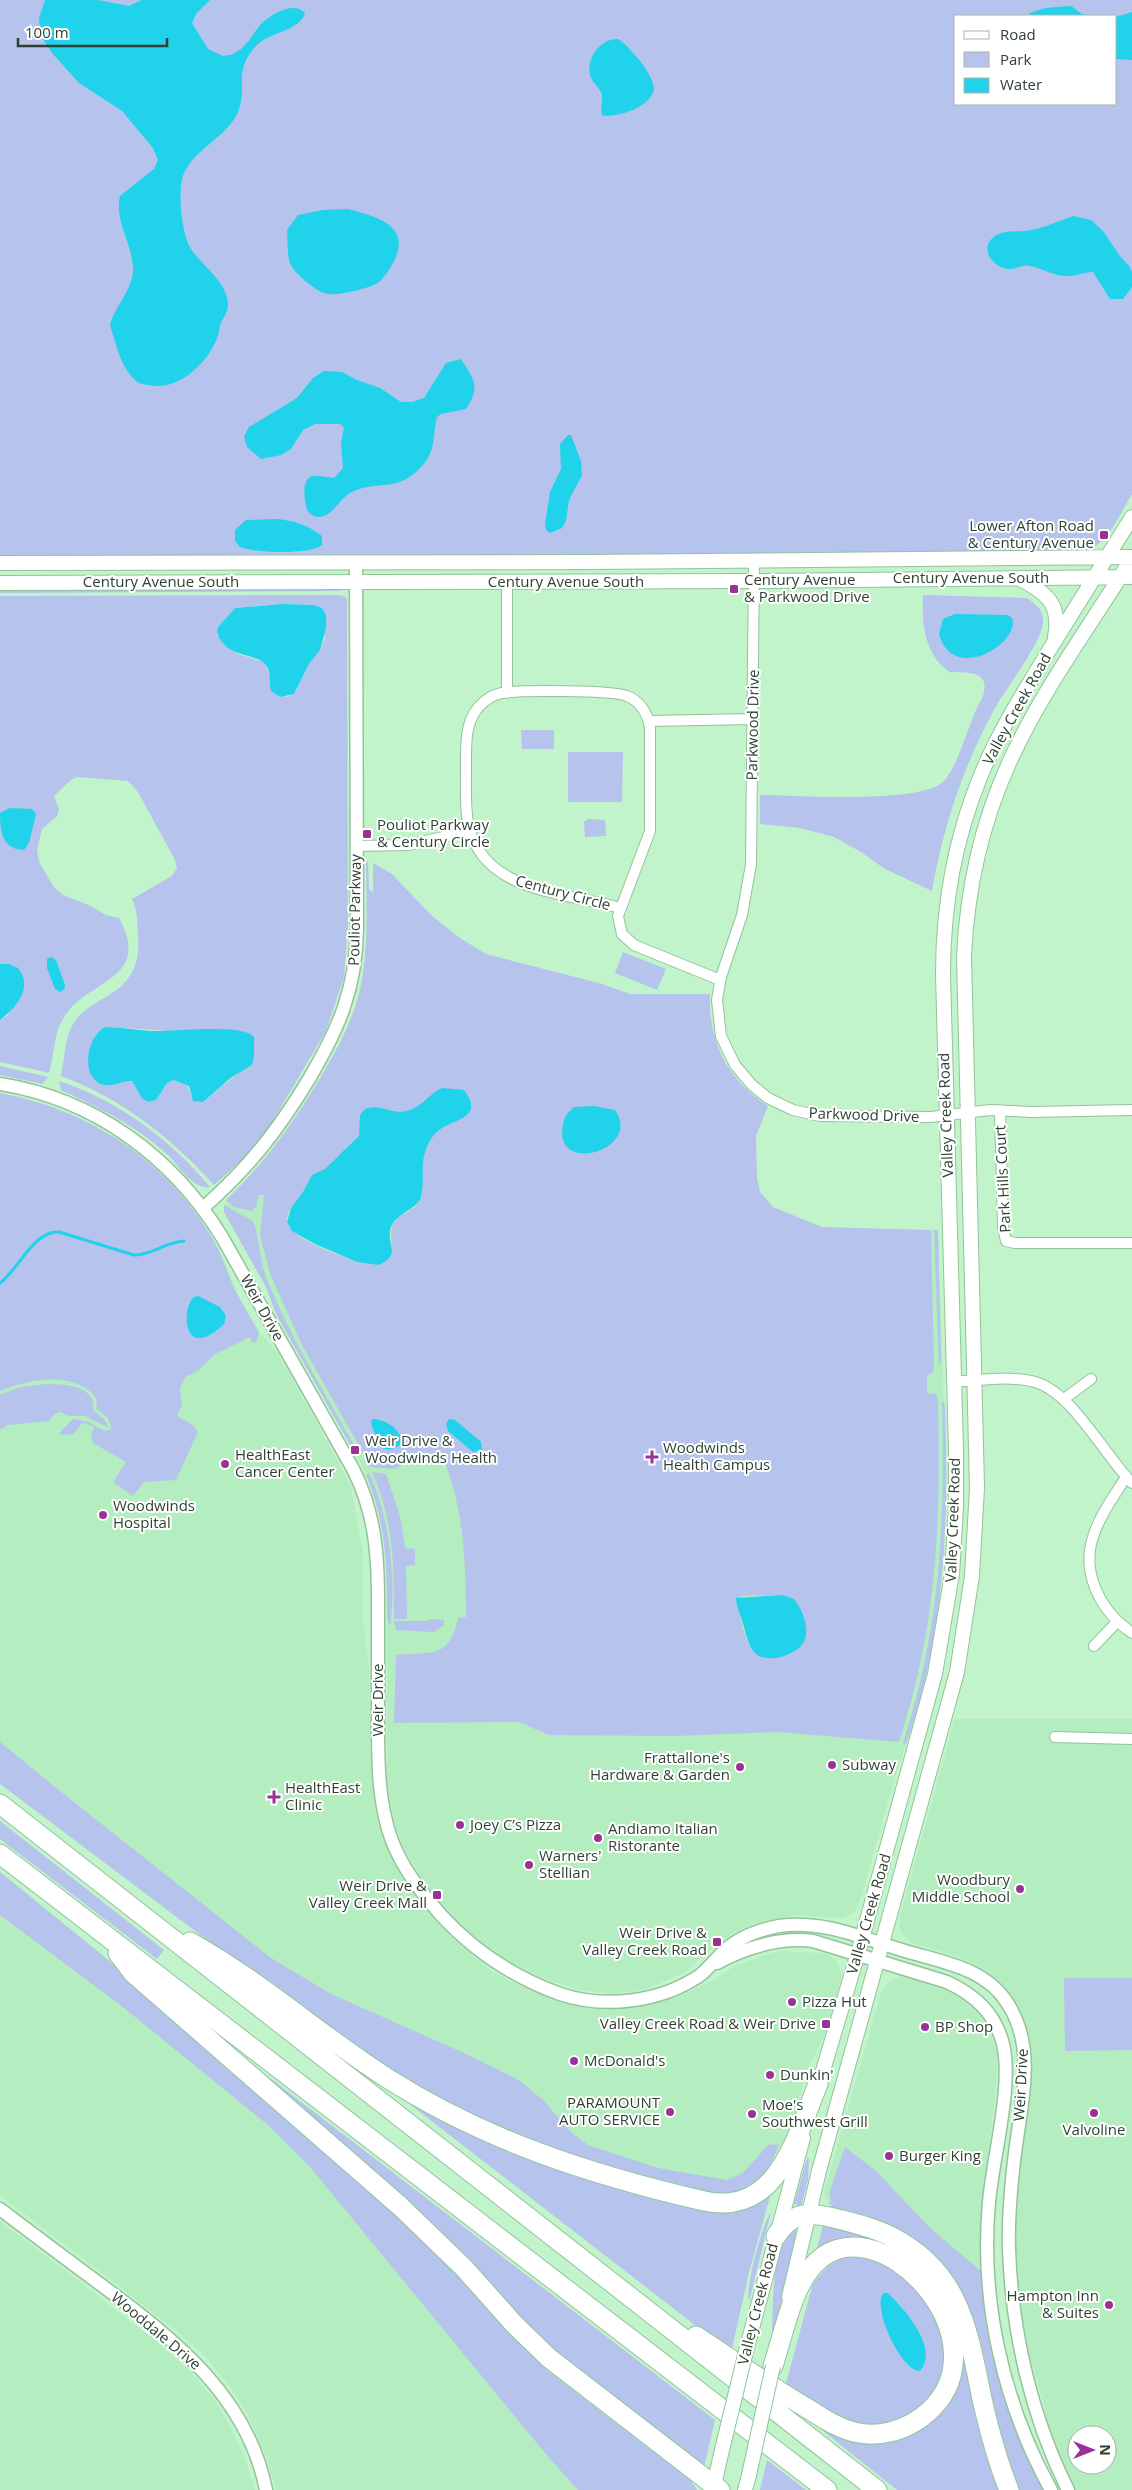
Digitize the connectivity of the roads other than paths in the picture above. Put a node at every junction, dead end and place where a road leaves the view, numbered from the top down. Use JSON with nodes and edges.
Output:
{"nodes":[{"id":1,"x":1132,"y":517,"type":"edge"},
{"id":2,"x":1106,"y":557,"type":"junction"},
{"id":3,"x":1132,"y":557,"type":"edge"},
{"id":4,"x":754,"y":561,"type":"junction"},
{"id":5,"x":0,"y":563,"type":"edge"},
{"id":6,"x":356,"y":563,"type":"junction"},
{"id":7,"x":1094,"y":577,"type":"junction"},
{"id":8,"x":1126,"y":577,"type":"edge"},
{"id":9,"x":1017,"y":578,"type":"junction"},
{"id":10,"x":754,"y":581,"type":"junction"},
{"id":11,"x":356,"y":582,"type":"junction"},
{"id":12,"x":506,"y":582,"type":"junction"},
{"id":13,"x":0,"y":583,"type":"edge"},
{"id":14,"x":1054,"y":644,"type":"junction"},
{"id":15,"x":507,"y":693,"type":"junction"},
{"id":16,"x":753,"y":719,"type":"junction"},
{"id":17,"x":649,"y":721,"type":"junction"},
{"id":18,"x":470,"y":831,"type":"junction"},
{"id":19,"x":357,"y":846,"type":"junction"},
{"id":20,"x":620,"y":908,"type":"junction"},
{"id":21,"x":720,"y":980,"type":"junction"},
{"id":22,"x":0,"y":1084,"type":"edge"},
{"id":23,"x":1000,"y":1110,"type":"junction"},
{"id":24,"x":1132,"y":1110,"type":"edge"},
{"id":25,"x":967,"y":1112,"type":"junction"},
{"id":26,"x":946,"y":1115,"type":"junction"},
{"id":27,"x":203,"y":1208,"type":"junction"},
{"id":28,"x":1132,"y":1243,"type":"edge"},
{"id":29,"x":1091,"y":1379,"type":"dead end"},
{"id":30,"x":975,"y":1381,"type":"junction"},
{"id":31,"x":954,"y":1382,"type":"junction"},
{"id":32,"x":1064,"y":1399,"type":"junction"},
{"id":33,"x":1129,"y":1480,"type":"edge"},
{"id":34,"x":1117,"y":1622,"type":"junction"},
{"id":35,"x":1132,"y":1633,"type":"edge"},
{"id":36,"x":1094,"y":1646,"type":"dead end"},
{"id":37,"x":1055,"y":1737,"type":"dead end"},
{"id":38,"x":1132,"y":1739,"type":"edge"},
{"id":39,"x":0,"y":1804,"type":"edge"},
{"id":40,"x":0,"y":1854,"type":"edge"},
{"id":41,"x":140,"y":1915,"type":"junction"},
{"id":42,"x":103,"y":1931,"type":"junction"},
{"id":43,"x":863,"y":1938,"type":"junction"},
{"id":44,"x":883,"y":1944,"type":"junction"},
{"id":45,"x":858,"y":1954,"type":"junction"},
{"id":46,"x":878,"y":1960,"type":"junction"},
{"id":47,"x":711,"y":1966,"type":"junction"},
{"id":48,"x":818,"y":2084,"type":"junction"},
{"id":49,"x":0,"y":2209,"type":"edge"},
{"id":50,"x":808,"y":2215,"type":"junction"},
{"id":51,"x":776,"y":2236,"type":"junction"},
{"id":52,"x":560,"y":2244,"type":"junction"},
{"id":53,"x":773,"y":2366,"type":"junction"},
{"id":54,"x":716,"y":2489,"type":"edge"},
{"id":55,"x":266,"y":2490,"type":"edge"},
{"id":56,"x":745,"y":2490,"type":"edge"},
{"id":57,"x":827,"y":2490,"type":"edge"},
{"id":58,"x":877,"y":2490,"type":"edge"},
{"id":59,"x":1009,"y":2490,"type":"edge"},
{"id":60,"x":1050,"y":2490,"type":"edge"},
{"id":61,"x":1068,"y":2490,"type":"edge"}],
"edges":[{"from":1,"to":2,"type":"main road","name":"Valley Creek Road"},
{"from":2,"to":3,"type":"main road","name":"Century Avenue South"},
{"from":2,"to":4,"type":"main road","name":"Century Avenue South"},
{"from":2,"to":7,"type":"main road","name":"Valley Creek Road"},
{"from":3,"to":8,"type":"main road","name":"Valley Creek Road"},
{"from":4,"to":6,"type":"main road","name":"Century Avenue South"},
{"from":4,"to":10,"type":"street","name":"Parkwood Drive"},
{"from":5,"to":6,"type":"main road","name":"Century Avenue South"},
{"from":6,"to":11,"type":"street","name":"Pouliot Parkway"},
{"from":7,"to":8,"type":"main road","name":"Century Avenue South"},
{"from":7,"to":9,"type":"main road","name":"Century Avenue South"},
{"from":7,"to":14,"type":"main road","name":"Valley Creek Road"},
{"from":8,"to":25,"type":"main road","name":"Valley Creek Road"},
{"from":9,"to":10,"type":"main road","name":"Century Avenue South"},
{"from":9,"to":14,"type":"main road"},
{"from":10,"to":12,"type":"main road","name":"Century Avenue South"},
{"from":10,"to":16,"type":"street","name":"Parkwood Drive"},
{"from":11,"to":12,"type":"main road","name":"Century Avenue South"},
{"from":11,"to":13,"type":"main road","name":"Century Avenue South"},
{"from":11,"to":19,"type":"street","name":"Pouliot Parkway"},
{"from":12,"to":15,"type":"street"},
{"from":14,"to":26,"type":"main road","name":"Valley Creek Road"},
{"from":15,"to":17,"type":"street","name":"Century Circle"},
{"from":15,"to":18,"type":"street","name":"Century Circle"},
{"from":16,"to":17,"type":"street"},
{"from":16,"to":21,"type":"street","name":"Parkwood Drive"},
{"from":17,"to":20,"type":"street","name":"Century Circle"},
{"from":18,"to":19,"type":"street"},
{"from":18,"to":20,"type":"street","name":"Century Circle"},
{"from":19,"to":27,"type":"street","name":"Pouliot Parkway"},
{"from":20,"to":21,"type":"street","name":"Century Circle"},
{"from":21,"to":26,"type":"street","name":"Parkwood Drive"},
{"from":22,"to":27,"type":"street","name":"Weir Drive"},
{"from":23,"to":24,"type":"street","name":"Parkwood Drive"},
{"from":23,"to":25,"type":"street","name":"Parkwood Drive"},
{"from":23,"to":28,"type":"street","name":"Park Hills Court"},
{"from":25,"to":26,"type":"street","name":"Parkwood Drive"},
{"from":25,"to":30,"type":"main road","name":"Valley Creek Road"},
{"from":26,"to":31,"type":"main road","name":"Valley Creek Road"},
{"from":27,"to":47,"type":"street","name":"Weir Drive"},
{"from":29,"to":32,"type":"street"},
{"from":30,"to":31,"type":"street"},
{"from":30,"to":32,"type":"street"},
{"from":30,"to":44,"type":"main road","name":"Valley Creek Road"},
{"from":31,"to":43,"type":"main road","name":"Valley Creek Road"},
{"from":32,"to":33,"type":"street"},
{"from":33,"to":34,"type":"street"},
{"from":34,"to":35,"type":"street"},
{"from":34,"to":36,"type":"street"},
{"from":37,"to":38,"type":"street"},
{"from":39,"to":41,"type":"highway"},
{"from":40,"to":42,"type":"highway"},
{"from":41,"to":48,"type":"highway"},
{"from":41,"to":52,"type":"highway"},
{"from":42,"to":54,"type":"highway"},
{"from":42,"to":57,"type":"highway"},
{"from":43,"to":44,"type":"street","name":"Weir Drive"},
{"from":43,"to":45,"type":"main road","name":"Valley Creek Road"},
{"from":43,"to":47,"type":"street","name":"Weir Drive"},
{"from":44,"to":46,"type":"main road","name":"Valley Creek Road"},
{"from":44,"to":61,"type":"street","name":"Weir Drive"},
{"from":45,"to":46,"type":"street","name":"Weir Drive"},
{"from":45,"to":47,"type":"street","name":"Weir Drive"},
{"from":45,"to":48,"type":"main road","name":"Valley Creek Road"},
{"from":46,"to":50,"type":"main road","name":"Valley Creek Road"},
{"from":46,"to":60,"type":"street","name":"Weir Drive"},
{"from":48,"to":51,"type":"main road","name":"Valley Creek Road"},
{"from":49,"to":55,"type":"street","name":"Wooddale Drive"},
{"from":50,"to":51,"type":"highway"},
{"from":50,"to":53,"type":"main road","name":"Valley Creek Road"},
{"from":50,"to":59,"type":"highway"},
{"from":51,"to":54,"type":"main road","name":"Valley Creek Road","bridge":true},
{"from":52,"to":53,"type":"highway"},
{"from":52,"to":58,"type":"highway"},
{"from":53,"to":56,"type":"main road","name":"Valley Creek Road","bridge":true}]}
